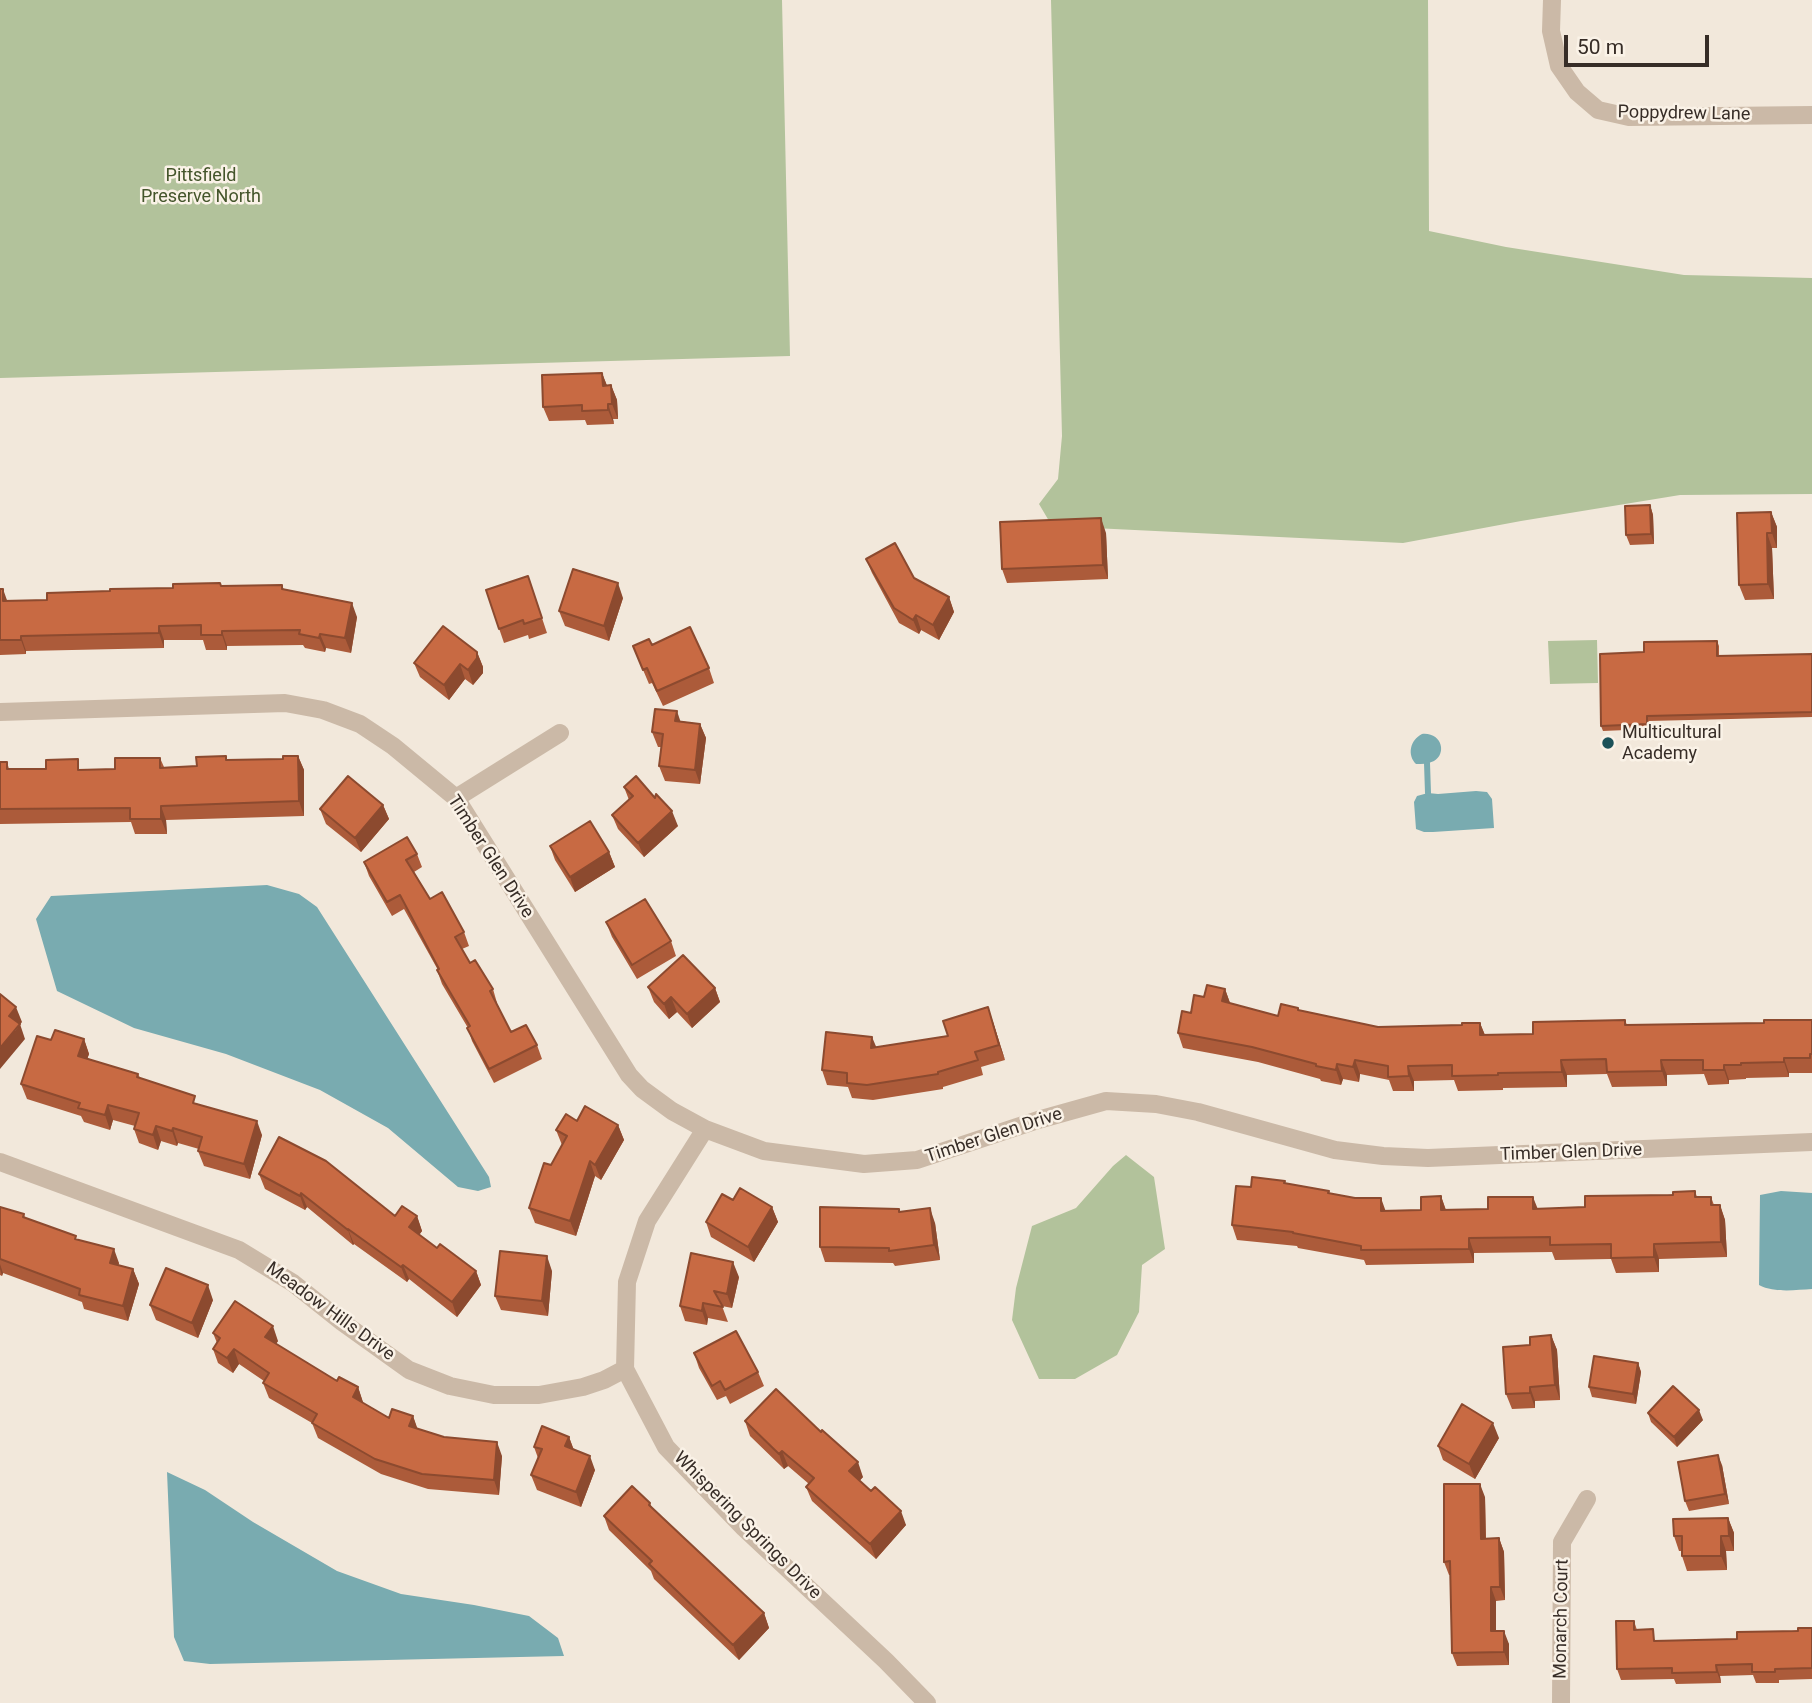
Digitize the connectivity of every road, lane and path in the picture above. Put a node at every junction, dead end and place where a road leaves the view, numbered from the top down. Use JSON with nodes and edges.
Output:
{"nodes":[{"id":1,"x":1552,"y":0,"type":"edge"},
{"id":2,"x":1812,"y":115,"type":"edge"},
{"id":3,"x":0,"y":712,"type":"edge"},
{"id":4,"x":560,"y":733,"type":"dead end"},
{"id":5,"x":456,"y":798,"type":"junction"},
{"id":6,"x":705,"y":1129,"type":"junction"},
{"id":7,"x":1811,"y":1144,"type":"edge"},
{"id":8,"x":0,"y":1162,"type":"edge"},
{"id":9,"x":625,"y":1368,"type":"junction"},
{"id":10,"x":1587,"y":1499,"type":"dead end"},
{"id":11,"x":927,"y":1703,"type":"edge"},
{"id":12,"x":1561,"y":1703,"type":"edge"}],
"edges":[{"from":1,"to":2,"type":"street","name":"Poppydrew Lane"},
{"from":3,"to":5,"type":"street","name":"Timber Glen Drive"},
{"from":4,"to":5,"type":"street"},
{"from":5,"to":6,"type":"street","name":"Timber Glen Drive"},
{"from":6,"to":7,"type":"street","name":"Timber Glen Drive"},
{"from":6,"to":9,"type":"street","name":"Whispering Springs Drive"},
{"from":8,"to":9,"type":"street","name":"Meadow Hills Drive"},
{"from":9,"to":11,"type":"street","name":"Whispering Springs Drive"},
{"from":10,"to":12,"type":"street","name":"Monarch Court"}]}
